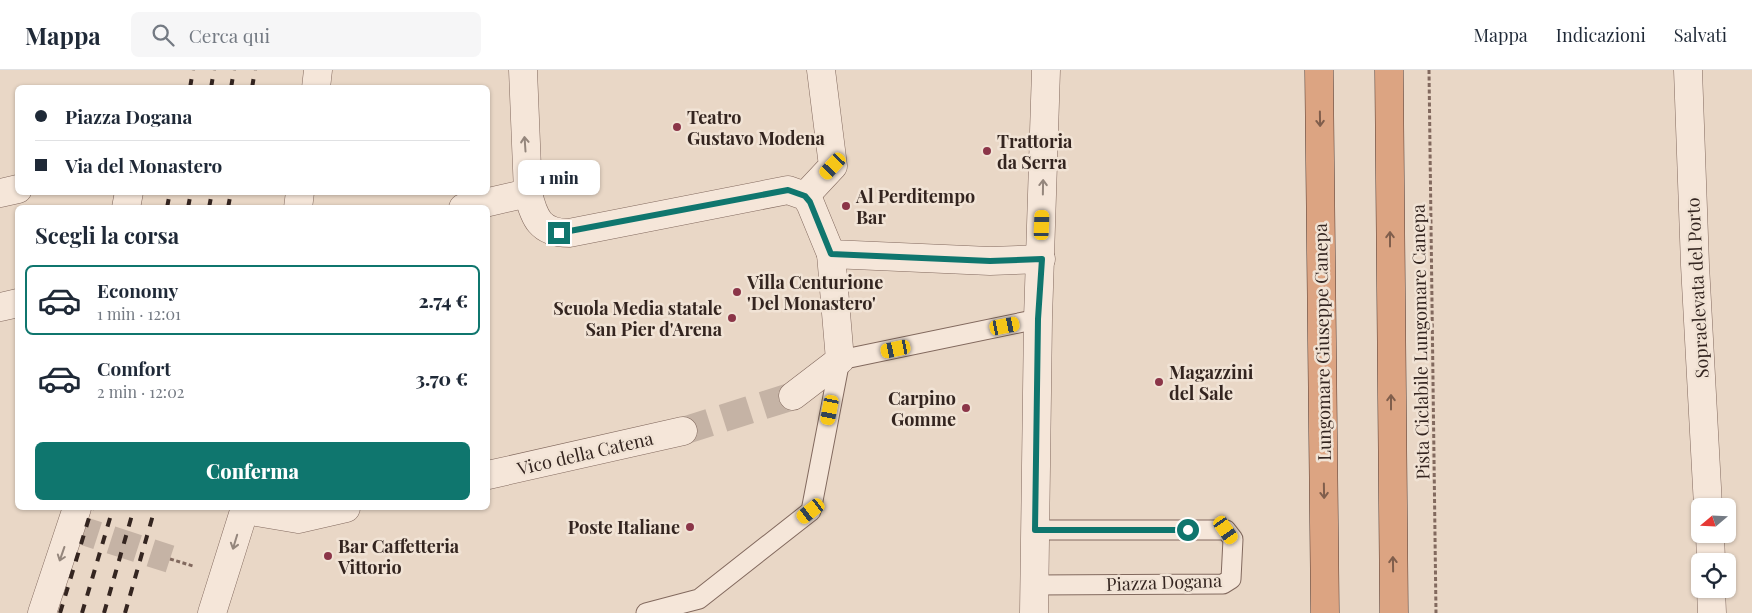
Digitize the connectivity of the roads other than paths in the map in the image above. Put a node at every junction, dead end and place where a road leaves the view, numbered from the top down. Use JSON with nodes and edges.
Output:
{"nodes":[{"id":1,"x":318,"y":70,"type":"edge"},
{"id":2,"x":523,"y":70,"type":"edge"},
{"id":3,"x":821,"y":70,"type":"edge"},
{"id":4,"x":1046,"y":70,"type":"edge"},
{"id":5,"x":1319,"y":70,"type":"edge"},
{"id":6,"x":1389,"y":70,"type":"edge"},
{"id":7,"x":1688,"y":70,"type":"edge"},
{"id":8,"x":316,"y":85,"type":"edge"},
{"id":9,"x":15,"y":190,"type":"edge"},
{"id":10,"x":0,"y":193,"type":"edge"},
{"id":11,"x":528,"y":193,"type":"junction"},
{"id":12,"x":805,"y":196,"type":"junction"},
{"id":13,"x":476,"y":205,"type":"edge"},
{"id":14,"x":831,"y":254,"type":"junction"},
{"id":15,"x":1042,"y":259,"type":"junction"},
{"id":16,"x":15,"y":304,"type":"edge"},
{"id":17,"x":0,"y":307,"type":"edge"},
{"id":18,"x":1038,"y":319,"type":"junction"},
{"id":19,"x":840,"y":360,"type":"junction"},
{"id":20,"x":793,"y":396,"type":"tunnel mouth"},
{"id":21,"x":683,"y":431,"type":"tunnel mouth"},
{"id":22,"x":490,"y":475,"type":"edge"},
{"id":23,"x":1708,"y":498,"type":"edge"},
{"id":24,"x":76,"y":510,"type":"edge"},
{"id":25,"x":245,"y":510,"type":"edge"},
{"id":26,"x":251,"y":510,"type":"edge"},
{"id":27,"x":336,"y":510,"type":"edge"},
{"id":28,"x":1035,"y":530,"type":"junction"},
{"id":29,"x":1034,"y":585,"type":"junction"},
{"id":30,"x":1712,"y":598,"type":"edge"},
{"id":31,"x":42,"y":613,"type":"edge"},
{"id":32,"x":212,"y":613,"type":"edge"},
{"id":33,"x":646,"y":613,"type":"edge"},
{"id":34,"x":1034,"y":613,"type":"edge"},
{"id":35,"x":1325,"y":613,"type":"edge"},
{"id":36,"x":1394,"y":613,"type":"edge"},
{"id":37,"x":1712,"y":613,"type":"edge"}],
"edges":[{"from":1,"to":8,"type":"street"},
{"from":11,"to":2,"type":"street","one_way":true},
{"from":3,"to":12,"type":"street"},
{"from":15,"to":4,"type":"street","one_way":true},
{"from":5,"to":35,"type":"highway","name":"Lungomare Giuseppe Canepa","one_way":true},
{"from":36,"to":6,"type":"highway","one_way":true},
{"from":7,"to":23,"type":"street","name":"Sopraelevata del Porto"},
{"from":9,"to":10,"type":"street"},
{"from":11,"to":12,"type":"street"},
{"from":11,"to":13,"type":"street"},
{"from":12,"to":14,"type":"street"},
{"from":14,"to":15,"type":"street"},
{"from":14,"to":19,"type":"street"},
{"from":15,"to":18,"type":"street"},
{"from":16,"to":17,"type":"street"},
{"from":18,"to":19,"type":"lane"},
{"from":18,"to":28,"type":"street"},
{"from":19,"to":20,"type":"street"},
{"from":19,"to":33,"type":"lane"},
{"from":21,"to":22,"type":"street","name":"Vico della Catena"},
{"from":24,"to":31,"type":"street","one_way":true},
{"from":25,"to":32,"type":"street","one_way":true},
{"from":26,"to":27,"type":"street"},
{"from":28,"to":29,"type":"street"},
{"from":28,"to":29,"type":"lane","name":"Piazza Dogana"},
{"from":29,"to":34,"type":"street"},
{"from":30,"to":37,"type":"street"}]}
